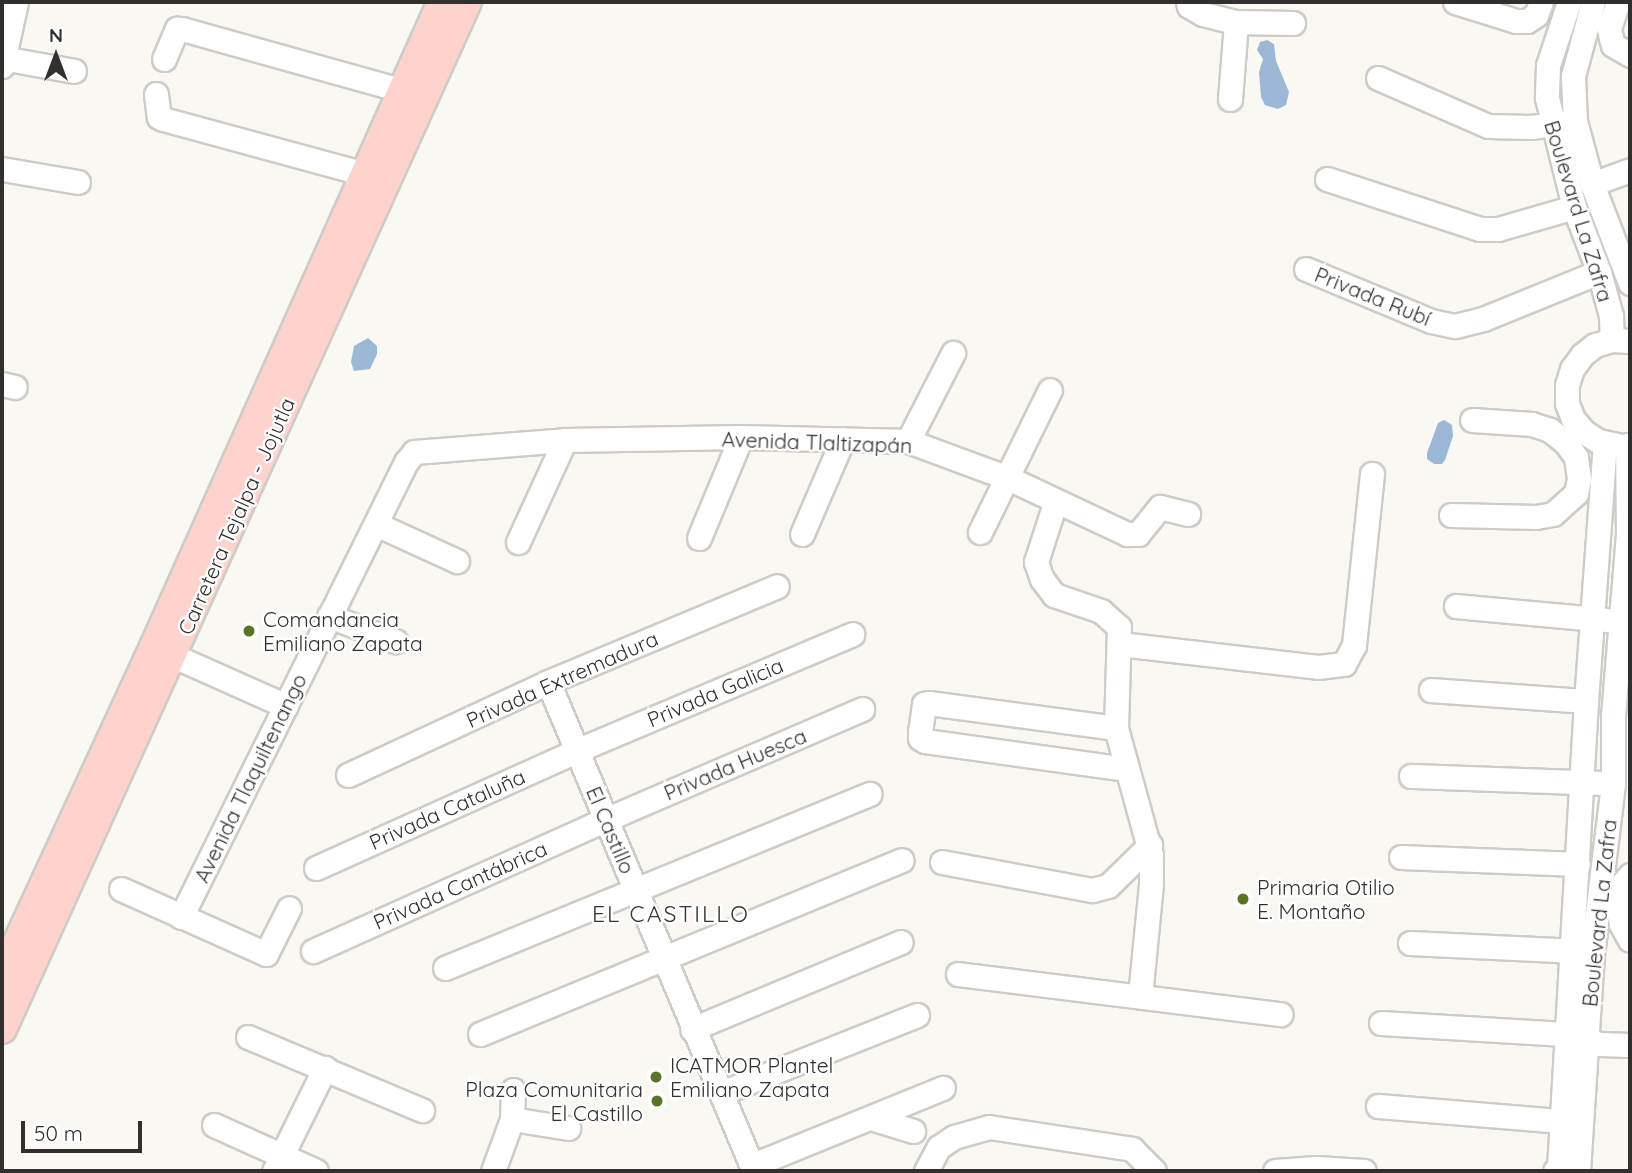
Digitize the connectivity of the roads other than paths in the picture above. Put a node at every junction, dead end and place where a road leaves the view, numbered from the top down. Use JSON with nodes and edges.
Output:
{"nodes":[{"id":1,"x":16,"y":2,"type":"edge"},
{"id":2,"x":442,"y":2,"type":"edge"},
{"id":3,"x":467,"y":2,"type":"edge"},
{"id":4,"x":1188,"y":2,"type":"edge"},
{"id":5,"x":1455,"y":2,"type":"edge"},
{"id":6,"x":1541,"y":2,"type":"edge"},
{"id":7,"x":1569,"y":2,"type":"edge"},
{"id":8,"x":1593,"y":2,"type":"edge"},
{"id":9,"x":1618,"y":2,"type":"edge"},
{"id":10,"x":1236,"y":22,"type":"junction"},
{"id":11,"x":1293,"y":23,"type":"dead end"},
{"id":12,"x":1630,"y":55,"type":"edge"},
{"id":13,"x":164,"y":59,"type":"dead end"},
{"id":14,"x":2,"y":61,"type":"edge"},
{"id":15,"x":74,"y":71,"type":"dead end"},
{"id":16,"x":1378,"y":78,"type":"dead end"},
{"id":17,"x":401,"y":90,"type":"junction"},
{"id":18,"x":156,"y":94,"type":"dead end"},
{"id":19,"x":1230,"y":99,"type":"dead end"},
{"id":20,"x":1575,"y":121,"type":"junction"},
{"id":21,"x":1552,"y":126,"type":"junction"},
{"id":22,"x":2,"y":169,"type":"edge"},
{"id":23,"x":1630,"y":170,"type":"edge"},
{"id":24,"x":365,"y":174,"type":"junction"},
{"id":25,"x":1327,"y":179,"type":"dead end"},
{"id":26,"x":78,"y":183,"type":"dead end"},
{"id":27,"x":1592,"y":184,"type":"junction"},
{"id":28,"x":1574,"y":207,"type":"junction"},
{"id":29,"x":1306,"y":269,"type":"dead end"},
{"id":30,"x":1629,"y":271,"type":"edge"},
{"id":31,"x":1599,"y":272,"type":"junction"},
{"id":32,"x":1621,"y":340,"type":"edge"},
{"id":33,"x":953,"y":353,"type":"dead end"},
{"id":34,"x":1050,"y":390,"type":"dead end"},
{"id":35,"x":1472,"y":420,"type":"dead end"},
{"id":36,"x":741,"y":437,"type":"junction"},
{"id":37,"x":843,"y":439,"type":"junction"},
{"id":38,"x":565,"y":440,"type":"junction"},
{"id":39,"x":908,"y":441,"type":"junction"},
{"id":40,"x":1621,"y":444,"type":"edge"},
{"id":41,"x":414,"y":452,"type":"joint"},
{"id":42,"x":1372,"y":474,"type":"dead end"},
{"id":43,"x":1008,"y":478,"type":"junction"},
{"id":44,"x":1578,"y":479,"type":"junction"},
{"id":45,"x":1603,"y":480,"type":"junction"},
{"id":46,"x":1055,"y":503,"type":"junction"},
{"id":47,"x":1188,"y":514,"type":"dead end"},
{"id":48,"x":1451,"y":515,"type":"dead end"},
{"id":49,"x":376,"y":524,"type":"junction"},
{"id":50,"x":980,"y":533,"type":"dead end"},
{"id":51,"x":802,"y":534,"type":"dead end"},
{"id":52,"x":1629,"y":536,"type":"edge"},
{"id":53,"x":699,"y":538,"type":"dead end"},
{"id":54,"x":518,"y":542,"type":"dead end"},
{"id":55,"x":457,"y":561,"type":"dead end"},
{"id":56,"x":777,"y":586,"type":"dead end"},
{"id":57,"x":1455,"y":606,"type":"dead end"},
{"id":58,"x":330,"y":616,"type":"junction"},
{"id":59,"x":1592,"y":620,"type":"junction"},
{"id":60,"x":1620,"y":621,"type":"junction"},
{"id":61,"x":852,"y":634,"type":"dead end"},
{"id":62,"x":395,"y":641,"type":"dead end"},
{"id":63,"x":1120,"y":644,"type":"junction"},
{"id":64,"x":164,"y":651,"type":"junction"},
{"id":65,"x":548,"y":682,"type":"junction"},
{"id":66,"x":1431,"y":690,"type":"dead end"},
{"id":67,"x":1586,"y":701,"type":"junction"},
{"id":68,"x":286,"y":706,"type":"junction"},
{"id":69,"x":862,"y":709,"type":"dead end"},
{"id":70,"x":1621,"y":716,"type":"edge"},
{"id":71,"x":1116,"y":727,"type":"junction"},
{"id":72,"x":578,"y":750,"type":"junction"},
{"id":73,"x":1127,"y":769,"type":"junction"},
{"id":74,"x":348,"y":775,"type":"dead end"},
{"id":75,"x":1411,"y":776,"type":"dead end"},
{"id":76,"x":1584,"y":783,"type":"junction"},
{"id":77,"x":1613,"y":783,"type":"junction"},
{"id":78,"x":870,"y":794,"type":"dead end"},
{"id":79,"x":607,"y":819,"type":"junction"},
{"id":80,"x":1150,"y":845,"type":"junction"},
{"id":81,"x":1401,"y":857,"type":"dead end"},
{"id":82,"x":902,"y":860,"type":"dead end"},
{"id":83,"x":942,"y":862,"type":"dead end"},
{"id":84,"x":1578,"y":864,"type":"junction"},
{"id":85,"x":316,"y":868,"type":"dead end"},
{"id":86,"x":1630,"y":875,"type":"edge"},
{"id":87,"x":121,"y":889,"type":"dead end"},
{"id":88,"x":636,"y":890,"type":"junction"},
{"id":89,"x":1609,"y":901,"type":"junction"},
{"id":90,"x":289,"y":908,"type":"dead end"},
{"id":91,"x":181,"y":918,"type":"junction"},
{"id":92,"x":1630,"y":940,"type":"edge"},
{"id":93,"x":901,"y":942,"type":"dead end"},
{"id":94,"x":1410,"y":943,"type":"dead end"},
{"id":95,"x":313,"y":951,"type":"dead end"},
{"id":96,"x":1582,"y":954,"type":"junction"},
{"id":97,"x":664,"y":956,"type":"junction"},
{"id":98,"x":445,"y":968,"type":"dead end"},
{"id":99,"x":958,"y":974,"type":"dead end"},
{"id":100,"x":2,"y":976,"type":"edge"},
{"id":101,"x":1140,"y":996,"type":"junction"},
{"id":102,"x":1281,"y":1014,"type":"dead end"},
{"id":103,"x":917,"y":1015,"type":"dead end"},
{"id":104,"x":1381,"y":1023,"type":"dead end"},
{"id":105,"x":2,"y":1029,"type":"edge"},
{"id":106,"x":692,"y":1029,"type":"junction"},
{"id":107,"x":480,"y":1034,"type":"dead end"},
{"id":108,"x":248,"y":1037,"type":"dead end"},
{"id":109,"x":1576,"y":1037,"type":"junction"},
{"id":110,"x":1630,"y":1045,"type":"edge"},
{"id":111,"x":325,"y":1068,"type":"junction"},
{"id":112,"x":943,"y":1088,"type":"dead end"},
{"id":113,"x":513,"y":1090,"type":"dead end"},
{"id":114,"x":721,"y":1093,"type":"junction"},
{"id":115,"x":1378,"y":1106,"type":"dead end"},
{"id":116,"x":422,"y":1110,"type":"dead end"},
{"id":117,"x":512,"y":1119,"type":"junction"},
{"id":118,"x":874,"y":1119,"type":"junction"},
{"id":119,"x":1562,"y":1121,"type":"junction"},
{"id":120,"x":214,"y":1125,"type":"dead end"},
{"id":121,"x":568,"y":1128,"type":"dead end"},
{"id":122,"x":913,"y":1131,"type":"dead end"},
{"id":123,"x":278,"y":1163,"type":"edge"},
{"id":124,"x":754,"y":1168,"type":"edge"},
{"id":125,"x":1564,"y":1170,"type":"edge"},
{"id":126,"x":316,"y":1171,"type":"edge"},
{"id":127,"x":493,"y":1171,"type":"edge"},
{"id":128,"x":926,"y":1171,"type":"edge"},
{"id":129,"x":1154,"y":1171,"type":"edge"},
{"id":130,"x":1275,"y":1171,"type":"edge"},
{"id":131,"x":1364,"y":1171,"type":"edge"}],
"edges":[{"from":1,"to":14,"type":"street"},
{"from":2,"to":17,"type":"main road","name":"Carretera Tejalpa - Jojutla"},
{"from":3,"to":64,"type":"main road","name":"Carretera Tejalpa - Jojutla"},
{"from":4,"to":10,"type":"street"},
{"from":5,"to":6,"type":"street"},
{"from":7,"to":21,"type":"street","name":"Boulevard La Zafra"},
{"from":8,"to":20,"type":"street","name":"Boulevard La Zafra"},
{"from":9,"to":12,"type":"street"},
{"from":10,"to":11,"type":"street"},
{"from":10,"to":19,"type":"street"},
{"from":13,"to":17,"type":"street"},
{"from":14,"to":15,"type":"street"},
{"from":16,"to":21,"type":"street"},
{"from":17,"to":24,"type":"main road","name":"Carretera Tejalpa - Jojutla"},
{"from":18,"to":24,"type":"street"},
{"from":20,"to":21,"type":"street"},
{"from":20,"to":27,"type":"street","name":"Boulevard La Zafra"},
{"from":21,"to":28,"type":"street","name":"Boulevard La Zafra"},
{"from":22,"to":26,"type":"street"},
{"from":23,"to":27,"type":"street"},
{"from":24,"to":64,"type":"main road","name":"Carretera Tejalpa - Jojutla"},
{"from":25,"to":28,"type":"street"},
{"from":27,"to":30,"type":"street","name":"Boulevard La Zafra"},
{"from":28,"to":31,"type":"street","name":"Boulevard La Zafra"},
{"from":29,"to":31,"type":"street","name":"Privada Rubí"},
{"from":31,"to":32,"type":"street","name":"Boulevard La Zafra"},
{"from":32,"to":40,"type":"street"},
{"from":33,"to":39,"type":"street"},
{"from":34,"to":43,"type":"street"},
{"from":35,"to":44,"type":"street"},
{"from":36,"to":37,"type":"street","name":"Avenida Tlaltizapán"},
{"from":36,"to":38,"type":"street","name":"Avenida Tlaltizapán"},
{"from":36,"to":53,"type":"street"},
{"from":37,"to":39,"type":"street","name":"Avenida Tlaltizapán"},
{"from":37,"to":51,"type":"street"},
{"from":38,"to":41,"type":"street","name":"Avenida Tlaltizapán"},
{"from":38,"to":54,"type":"street"},
{"from":39,"to":43,"type":"street","name":"Avenida Tlaltizapán"},
{"from":40,"to":45,"type":"street","name":"Boulevard La Zafra"},
{"from":40,"to":52,"type":"street","name":"Boulevard La Zafra"},
{"from":41,"to":49,"type":"street","name":"Avenida Tlaquiltenango"},
{"from":42,"to":63,"type":"street"},
{"from":43,"to":46,"type":"street","name":"Avenida Tlaltizapán"},
{"from":43,"to":50,"type":"street"},
{"from":44,"to":45,"type":"street"},
{"from":44,"to":48,"type":"street"},
{"from":45,"to":59,"type":"street","name":"Boulevard La Zafra"},
{"from":46,"to":47,"type":"street","name":"Avenida Tlaltizapán"},
{"from":46,"to":63,"type":"street"},
{"from":49,"to":55,"type":"street"},
{"from":49,"to":58,"type":"street","name":"Avenida Tlaquiltenango"},
{"from":52,"to":60,"type":"street","name":"Boulevard La Zafra"},
{"from":56,"to":65,"type":"street","name":"Privada Extremadura"},
{"from":57,"to":59,"type":"street"},
{"from":58,"to":62,"type":"street"},
{"from":58,"to":68,"type":"street","name":"Avenida Tlaquiltenango"},
{"from":59,"to":60,"type":"street"},
{"from":59,"to":67,"type":"street","name":"Boulevard La Zafra"},
{"from":60,"to":70,"type":"street","name":"Boulevard La Zafra"},
{"from":61,"to":72,"type":"street","name":"Privada Galicia"},
{"from":63,"to":71,"type":"street"},
{"from":64,"to":68,"type":"street"},
{"from":64,"to":100,"type":"main road","name":"Carretera Tejalpa - Jojutla"},
{"from":64,"to":105,"type":"main road","name":"Carretera Tejalpa - Jojutla"},
{"from":65,"to":72,"type":"street","name":"El Castillo"},
{"from":65,"to":74,"type":"street","name":"Privada Extremadura"},
{"from":66,"to":67,"type":"street"},
{"from":67,"to":76,"type":"street","name":"Boulevard La Zafra"},
{"from":68,"to":91,"type":"street","name":"Avenida Tlaquiltenango"},
{"from":69,"to":79,"type":"street","name":"Privada Huesca"},
{"from":70,"to":77,"type":"street","name":"Boulevard La Zafra"},
{"from":71,"to":73,"type":"street"},
{"from":71,"to":73,"type":"street"},
{"from":72,"to":79,"type":"street","name":"El Castillo"},
{"from":72,"to":85,"type":"street","name":"Privada Cataluña"},
{"from":73,"to":80,"type":"street"},
{"from":75,"to":76,"type":"street"},
{"from":76,"to":77,"type":"street"},
{"from":76,"to":84,"type":"street","name":"Boulevard La Zafra"},
{"from":77,"to":89,"type":"street","name":"Boulevard La Zafra"},
{"from":78,"to":88,"type":"street"},
{"from":79,"to":88,"type":"street","name":"El Castillo"},
{"from":79,"to":95,"type":"street","name":"Privada Cantábrica"},
{"from":80,"to":83,"type":"street"},
{"from":80,"to":101,"type":"street"},
{"from":81,"to":84,"type":"street"},
{"from":82,"to":97,"type":"street"},
{"from":84,"to":96,"type":"street","name":"Boulevard La Zafra"},
{"from":86,"to":89,"type":"street"},
{"from":87,"to":91,"type":"street"},
{"from":88,"to":97,"type":"street","name":"El Castillo"},
{"from":88,"to":98,"type":"street"},
{"from":89,"to":92,"type":"street"},
{"from":89,"to":96,"type":"street","name":"Boulevard La Zafra"},
{"from":90,"to":91,"type":"street"},
{"from":93,"to":106,"type":"street"},
{"from":94,"to":96,"type":"street"},
{"from":96,"to":109,"type":"street","name":"Boulevard La Zafra"},
{"from":97,"to":106,"type":"street","name":"El Castillo"},
{"from":97,"to":107,"type":"street"},
{"from":99,"to":101,"type":"street"},
{"from":101,"to":102,"type":"street"},
{"from":103,"to":114,"type":"street"},
{"from":104,"to":109,"type":"street"},
{"from":106,"to":114,"type":"street","name":"El Castillo"},
{"from":108,"to":111,"type":"street"},
{"from":109,"to":110,"type":"street"},
{"from":109,"to":119,"type":"street","name":"Boulevard La Zafra"},
{"from":109,"to":125,"type":"street","name":"Boulevard La Zafra"},
{"from":111,"to":116,"type":"street"},
{"from":111,"to":123,"type":"street"},
{"from":112,"to":118,"type":"street"},
{"from":113,"to":117,"type":"street"},
{"from":114,"to":124,"type":"street","name":"El Castillo"},
{"from":115,"to":119,"type":"street"},
{"from":117,"to":121,"type":"street"},
{"from":117,"to":127,"type":"street"},
{"from":118,"to":122,"type":"street"},
{"from":118,"to":124,"type":"street"},
{"from":119,"to":125,"type":"street","name":"Boulevard La Zafra"},
{"from":120,"to":123,"type":"street"},
{"from":123,"to":126,"type":"street"},
{"from":128,"to":129,"type":"street"},
{"from":130,"to":131,"type":"street"}]}
